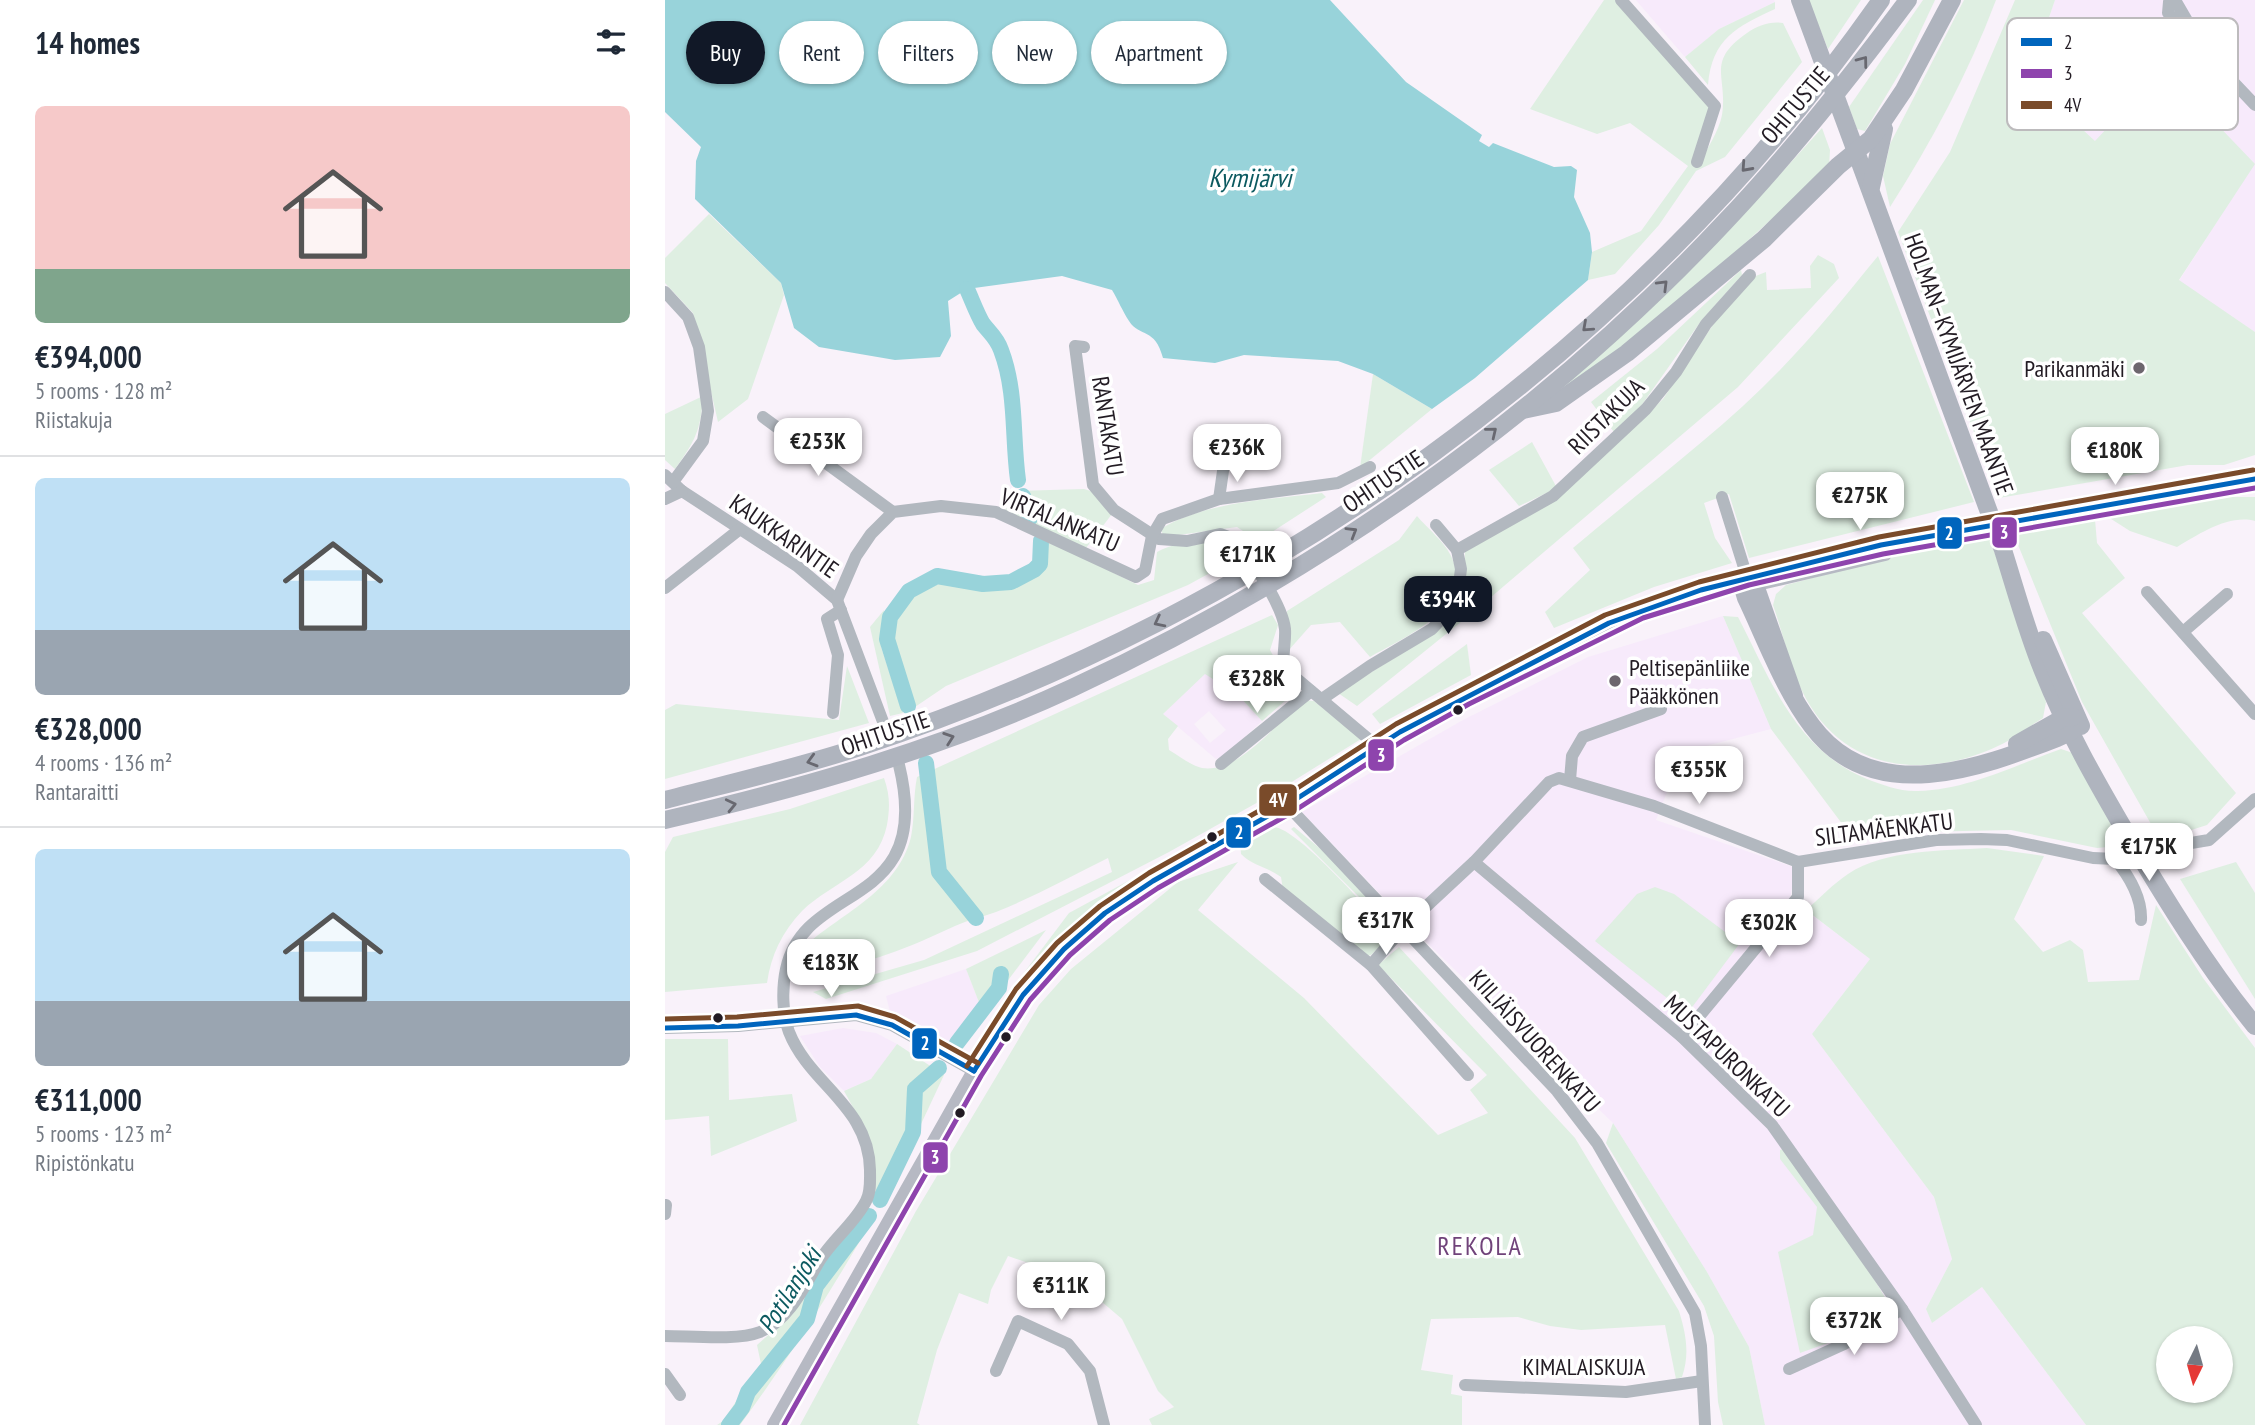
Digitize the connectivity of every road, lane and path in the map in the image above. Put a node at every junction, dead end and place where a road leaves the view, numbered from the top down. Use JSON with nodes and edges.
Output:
{"nodes":[{"id":1,"x":1621,"y":0,"type":"edge"},
{"id":2,"x":1791,"y":0,"type":"edge"},
{"id":3,"x":1800,"y":0,"type":"edge"},
{"id":4,"x":1881,"y":0,"type":"edge"},
{"id":5,"x":1908,"y":0,"type":"edge"},
{"id":6,"x":1952,"y":0,"type":"edge"},
{"id":7,"x":1807,"y":31,"type":"junction"},
{"id":8,"x":2238,"y":86,"type":"edge"},
{"id":9,"x":2255,"y":105,"type":"edge"},
{"id":10,"x":1886,"y":119,"type":"junction"},
{"id":11,"x":1850,"y":144,"type":"junction"},
{"id":12,"x":1697,"y":162,"type":"dead end"},
{"id":13,"x":1857,"y":173,"type":"junction"},
{"id":14,"x":1822,"y":185,"type":"junction"},
{"id":15,"x":1873,"y":201,"type":"junction"},
{"id":16,"x":1750,"y":275,"type":"dead end"},
{"id":17,"x":665,"y":292,"type":"edge"},
{"id":18,"x":1084,"y":347,"type":"dead end"},
{"id":19,"x":1519,"y":411,"type":"junction"},
{"id":20,"x":763,"y":417,"type":"dead end"},
{"id":21,"x":1224,"y":464,"type":"dead end"},
{"id":22,"x":1370,"y":467,"type":"dead end"},
{"id":23,"x":2255,"y":479,"type":"edge"},
{"id":24,"x":673,"y":483,"type":"edge"},
{"id":25,"x":1722,"y":497,"type":"dead end"},
{"id":26,"x":665,"y":499,"type":"edge"},
{"id":27,"x":1219,"y":499,"type":"junction"},
{"id":28,"x":893,"y":512,"type":"junction"},
{"id":29,"x":1436,"y":525,"type":"dead end"},
{"id":30,"x":740,"y":528,"type":"junction"},
{"id":31,"x":1152,"y":536,"type":"junction"},
{"id":32,"x":1457,"y":550,"type":"junction"},
{"id":33,"x":1748,"y":583,"type":"junction"},
{"id":34,"x":665,"y":588,"type":"edge"},
{"id":35,"x":2147,"y":592,"type":"dead end"},
{"id":36,"x":2227,"y":594,"type":"dead end"},
{"id":37,"x":839,"y":605,"type":"junction"},
{"id":38,"x":2183,"y":632,"type":"junction"},
{"id":39,"x":1311,"y":691,"type":"junction"},
{"id":40,"x":2250,"y":698,"type":"edge"},
{"id":41,"x":1322,"y":699,"type":"junction"},
{"id":42,"x":1661,"y":709,"type":"dead end"},
{"id":43,"x":833,"y":713,"type":"dead end"},
{"id":44,"x":2255,"y":714,"type":"edge"},
{"id":45,"x":2070,"y":723,"type":"junction"},
{"id":46,"x":885,"y":727,"type":"dead end"},
{"id":47,"x":1378,"y":747,"type":"junction"},
{"id":48,"x":1221,"y":764,"type":"dead end"},
{"id":49,"x":899,"y":765,"type":"dead end"},
{"id":50,"x":1570,"y":780,"type":"junction"},
{"id":51,"x":2255,"y":799,"type":"edge"},
{"id":52,"x":665,"y":800,"type":"edge"},
{"id":53,"x":1287,"y":805,"type":"junction"},
{"id":54,"x":665,"y":820,"type":"edge"},
{"id":55,"x":2155,"y":849,"type":"dead end"},
{"id":56,"x":1474,"y":862,"type":"junction"},
{"id":57,"x":1798,"y":862,"type":"junction"},
{"id":58,"x":1265,"y":879,"type":"dead end"},
{"id":59,"x":2141,"y":920,"type":"dead end"},
{"id":60,"x":1403,"y":928,"type":"junction"},
{"id":61,"x":1371,"y":965,"type":"junction"},
{"id":62,"x":787,"y":1021,"type":"junction"},
{"id":63,"x":2255,"y":1025,"type":"edge"},
{"id":64,"x":665,"y":1028,"type":"edge"},
{"id":65,"x":1682,"y":1037,"type":"junction"},
{"id":66,"x":974,"y":1071,"type":"junction"},
{"id":67,"x":1468,"y":1075,"type":"dead end"},
{"id":68,"x":1902,"y":1309,"type":"junction"},
{"id":69,"x":665,"y":1336,"type":"edge"},
{"id":70,"x":1789,"y":1369,"type":"dead end"},
{"id":71,"x":996,"y":1371,"type":"dead end"},
{"id":72,"x":665,"y":1374,"type":"edge"},
{"id":73,"x":1702,"y":1381,"type":"junction"},
{"id":74,"x":1465,"y":1385,"type":"dead end"},
{"id":75,"x":680,"y":1395,"type":"dead end"},
{"id":76,"x":1972,"y":1424,"type":"edge"},
{"id":77,"x":773,"y":1425,"type":"edge"},
{"id":78,"x":1104,"y":1425,"type":"edge"},
{"id":79,"x":1705,"y":1425,"type":"edge"}],
"edges":[{"from":1,"to":12,"type":"street"},
{"from":2,"to":7,"type":"highway","name":"HOLMAN–KYMIJÄRVEN MAANTIE"},
{"from":3,"to":7,"type":"highway","name":"HOLMAN–KYMIJÄRVEN MAANTIE"},
{"from":4,"to":52,"type":"highway","name":"OHITUSTIE","one_way":true},
{"from":19,"to":5,"type":"highway","name":"OHITUSTIE","one_way":true},
{"from":6,"to":10,"type":"highway"},
{"from":7,"to":11,"type":"highway","name":"HOLMAN–KYMIJÄRVEN MAANTIE"},
{"from":8,"to":9,"type":"street"},
{"from":10,"to":11,"type":"highway"},
{"from":10,"to":15,"type":"highway"},
{"from":11,"to":13,"type":"highway","name":"HOLMAN–KYMIJÄRVEN MAANTIE"},
{"from":11,"to":14,"type":"highway"},
{"from":11,"to":15,"type":"highway","name":"HOLMAN–KYMIJÄRVEN MAANTIE"},
{"from":13,"to":14,"type":"highway"},
{"from":13,"to":15,"type":"highway","name":"HOLMAN–KYMIJÄRVEN MAANTIE"},
{"from":14,"to":19,"type":"highway"},
{"from":15,"to":45,"type":"highway","name":"HOLMAN–KYMIJÄRVEN MAANTIE"},
{"from":16,"to":32,"type":"street","name":"RIISTAKUJA"},
{"from":17,"to":24,"type":"street"},
{"from":18,"to":31,"type":"street","name":"RANTAKATU"},
{"from":54,"to":19,"type":"highway","name":"OHITUSTIE","one_way":true},
{"from":20,"to":28,"type":"street"},
{"from":21,"to":27,"type":"street"},
{"from":22,"to":27,"type":"street"},
{"from":23,"to":33,"type":"main road"},
{"from":24,"to":26,"type":"street"},
{"from":24,"to":30,"type":"street","name":"KAUKKARINTIE"},
{"from":25,"to":33,"type":"street"},
{"from":27,"to":31,"type":"street"},
{"from":28,"to":31,"type":"street","name":"VIRTALANKATU"},
{"from":28,"to":37,"type":"street"},
{"from":29,"to":32,"type":"street"},
{"from":30,"to":34,"type":"street"},
{"from":30,"to":37,"type":"street","name":"KAUKKARINTIE"},
{"from":31,"to":39,"type":"street"},
{"from":32,"to":41,"type":"street"},
{"from":33,"to":45,"type":"highway"},
{"from":33,"to":47,"type":"main road"},
{"from":35,"to":38,"type":"street"},
{"from":36,"to":38,"type":"street"},
{"from":37,"to":43,"type":"street"},
{"from":37,"to":46,"type":"street","name":"KAUKKARINTIE"},
{"from":38,"to":40,"type":"street"},
{"from":39,"to":41,"type":"street"},
{"from":39,"to":48,"type":"street"},
{"from":40,"to":44,"type":"street"},
{"from":41,"to":47,"type":"street"},
{"from":42,"to":50,"type":"street"},
{"from":45,"to":63,"type":"highway","name":"HOLMAN–KYMIJÄRVEN MAANTIE"},
{"from":47,"to":53,"type":"main road"},
{"from":49,"to":62,"type":"street"},
{"from":50,"to":56,"type":"street"},
{"from":50,"to":57,"type":"street","name":"SILTAMÄENKATU"},
{"from":51,"to":55,"type":"street"},
{"from":53,"to":60,"type":"street","name":"KIILIÄISVUORENKATU"},
{"from":53,"to":66,"type":"main road"},
{"from":56,"to":60,"type":"street"},
{"from":56,"to":65,"type":"street","name":"MUSTAPURONKATU"},
{"from":57,"to":59,"type":"street","name":"SILTAMÄENKATU"},
{"from":57,"to":65,"type":"street"},
{"from":58,"to":61,"type":"street"},
{"from":60,"to":61,"type":"street"},
{"from":60,"to":73,"type":"street","name":"KIILIÄISVUORENKATU"},
{"from":61,"to":67,"type":"street"},
{"from":62,"to":64,"type":"street"},
{"from":62,"to":66,"type":"street"},
{"from":62,"to":69,"type":"street"},
{"from":65,"to":68,"type":"street","name":"MUSTAPURONKATU"},
{"from":66,"to":77,"type":"main road"},
{"from":68,"to":70,"type":"street"},
{"from":68,"to":76,"type":"street","name":"MUSTAPURONKATU"},
{"from":71,"to":78,"type":"street"},
{"from":72,"to":75,"type":"street"},
{"from":73,"to":74,"type":"street","name":"KIMALAISKUJA"},
{"from":73,"to":79,"type":"street","name":"KIILIÄISVUORENKATU"}]}
